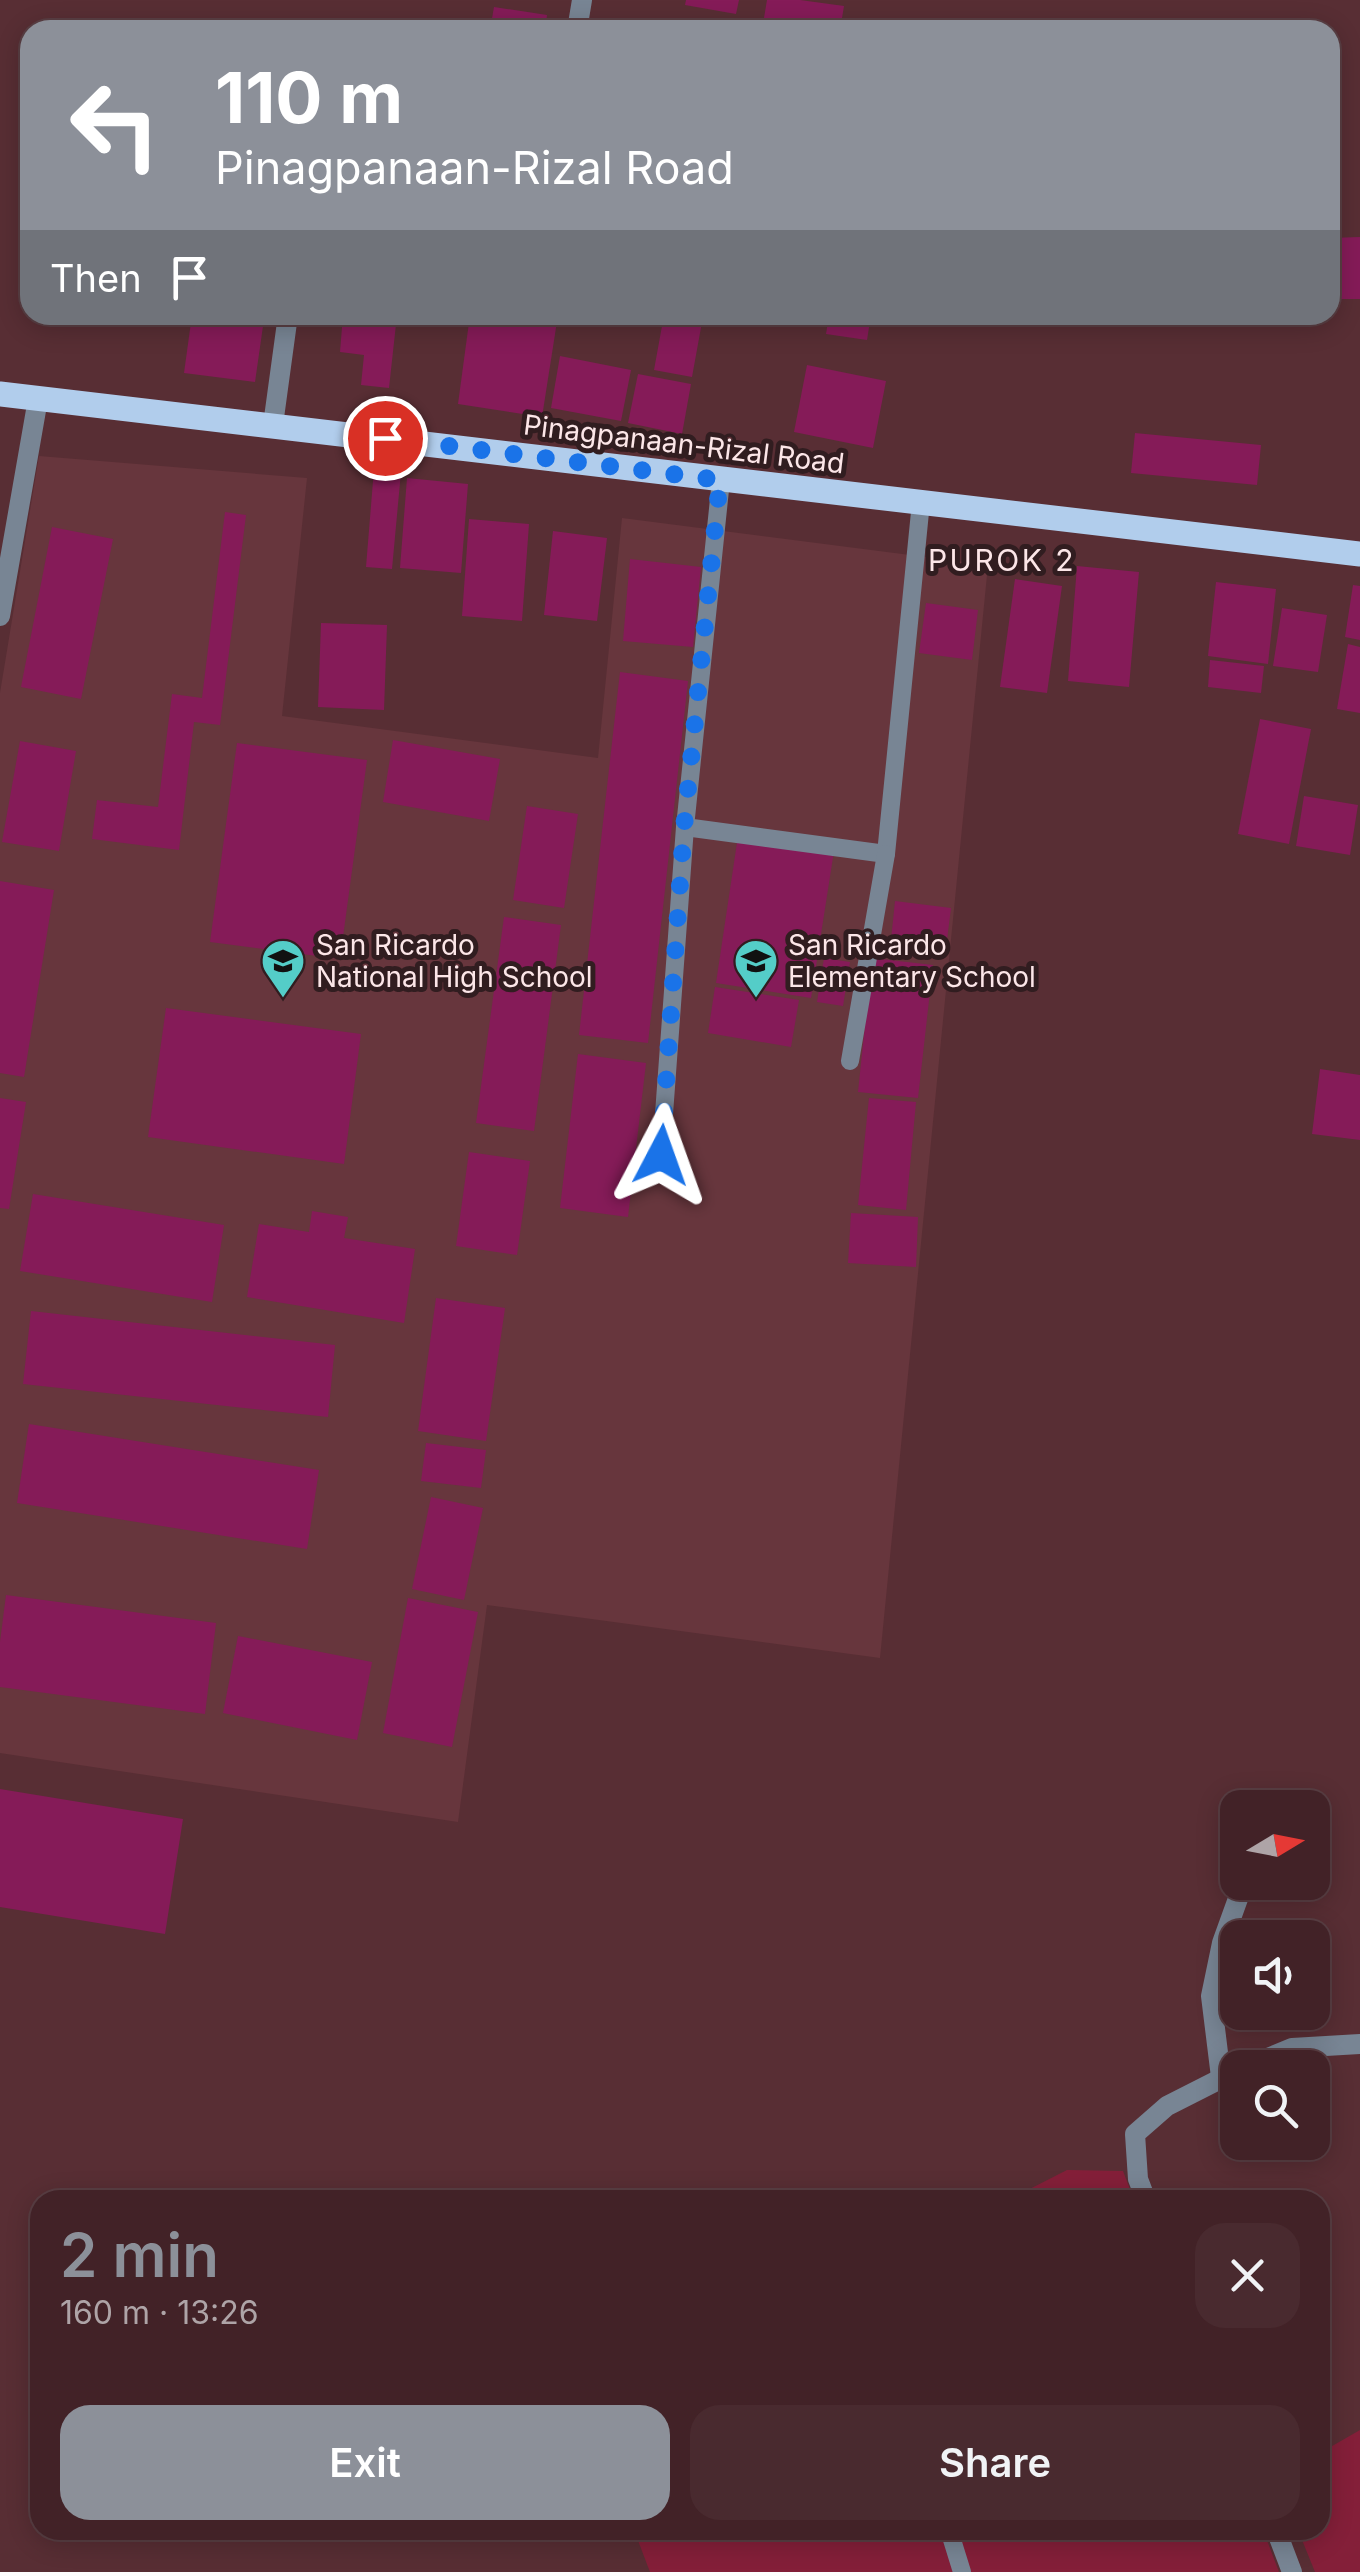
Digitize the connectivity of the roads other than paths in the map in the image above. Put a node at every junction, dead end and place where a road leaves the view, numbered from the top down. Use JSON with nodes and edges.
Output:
{"nodes":[{"id":1,"x":287,"y":325,"type":"edge"},
{"id":2,"x":0,"y":394,"type":"edge"},
{"id":3,"x":38,"y":398,"type":"junction"},
{"id":4,"x":273,"y":425,"type":"junction"},
{"id":5,"x":720,"y":480,"type":"junction"},
{"id":6,"x":921,"y":502,"type":"junction"},
{"id":7,"x":1360,"y":554,"type":"edge"},
{"id":8,"x":0,"y":616,"type":"edge"},
{"id":9,"x":684,"y":827,"type":"junction"},
{"id":10,"x":886,"y":854,"type":"junction"},
{"id":11,"x":850,"y":1061,"type":"dead end"},
{"id":12,"x":661,"y":1155,"type":"dead end"},
{"id":13,"x":1238,"y":1900,"type":"edge"},
{"id":14,"x":1360,"y":2044,"type":"edge"},
{"id":15,"x":1227,"y":2050,"type":"edge"},
{"id":16,"x":1287,"y":2050,"type":"edge"},
{"id":17,"x":1220,"y":2079,"type":"edge"},
{"id":18,"x":1142,"y":2190,"type":"edge"},
{"id":19,"x":952,"y":2540,"type":"edge"},
{"id":20,"x":1280,"y":2540,"type":"edge"},
{"id":21,"x":962,"y":2572,"type":"edge"},
{"id":22,"x":1292,"y":2572,"type":"edge"}],
"edges":[{"from":1,"to":4,"type":"street"},
{"from":2,"to":3,"type":"main road","name":"Pinagpanaan-Rizal Road"},
{"from":3,"to":4,"type":"main road","name":"Pinagpanaan-Rizal Road"},
{"from":3,"to":8,"type":"street"},
{"from":4,"to":5,"type":"main road","name":"Pinagpanaan-Rizal Road"},
{"from":5,"to":6,"type":"main road","name":"Pinagpanaan-Rizal Road"},
{"from":5,"to":9,"type":"lane"},
{"from":6,"to":7,"type":"main road","name":"Pinagpanaan-Rizal Road"},
{"from":6,"to":10,"type":"lane"},
{"from":9,"to":10,"type":"lane"},
{"from":9,"to":12,"type":"lane"},
{"from":10,"to":11,"type":"lane"},
{"from":13,"to":15,"type":"street"},
{"from":14,"to":16,"type":"street"},
{"from":17,"to":18,"type":"street"},
{"from":19,"to":21,"type":"lane"},
{"from":20,"to":22,"type":"street"}]}
